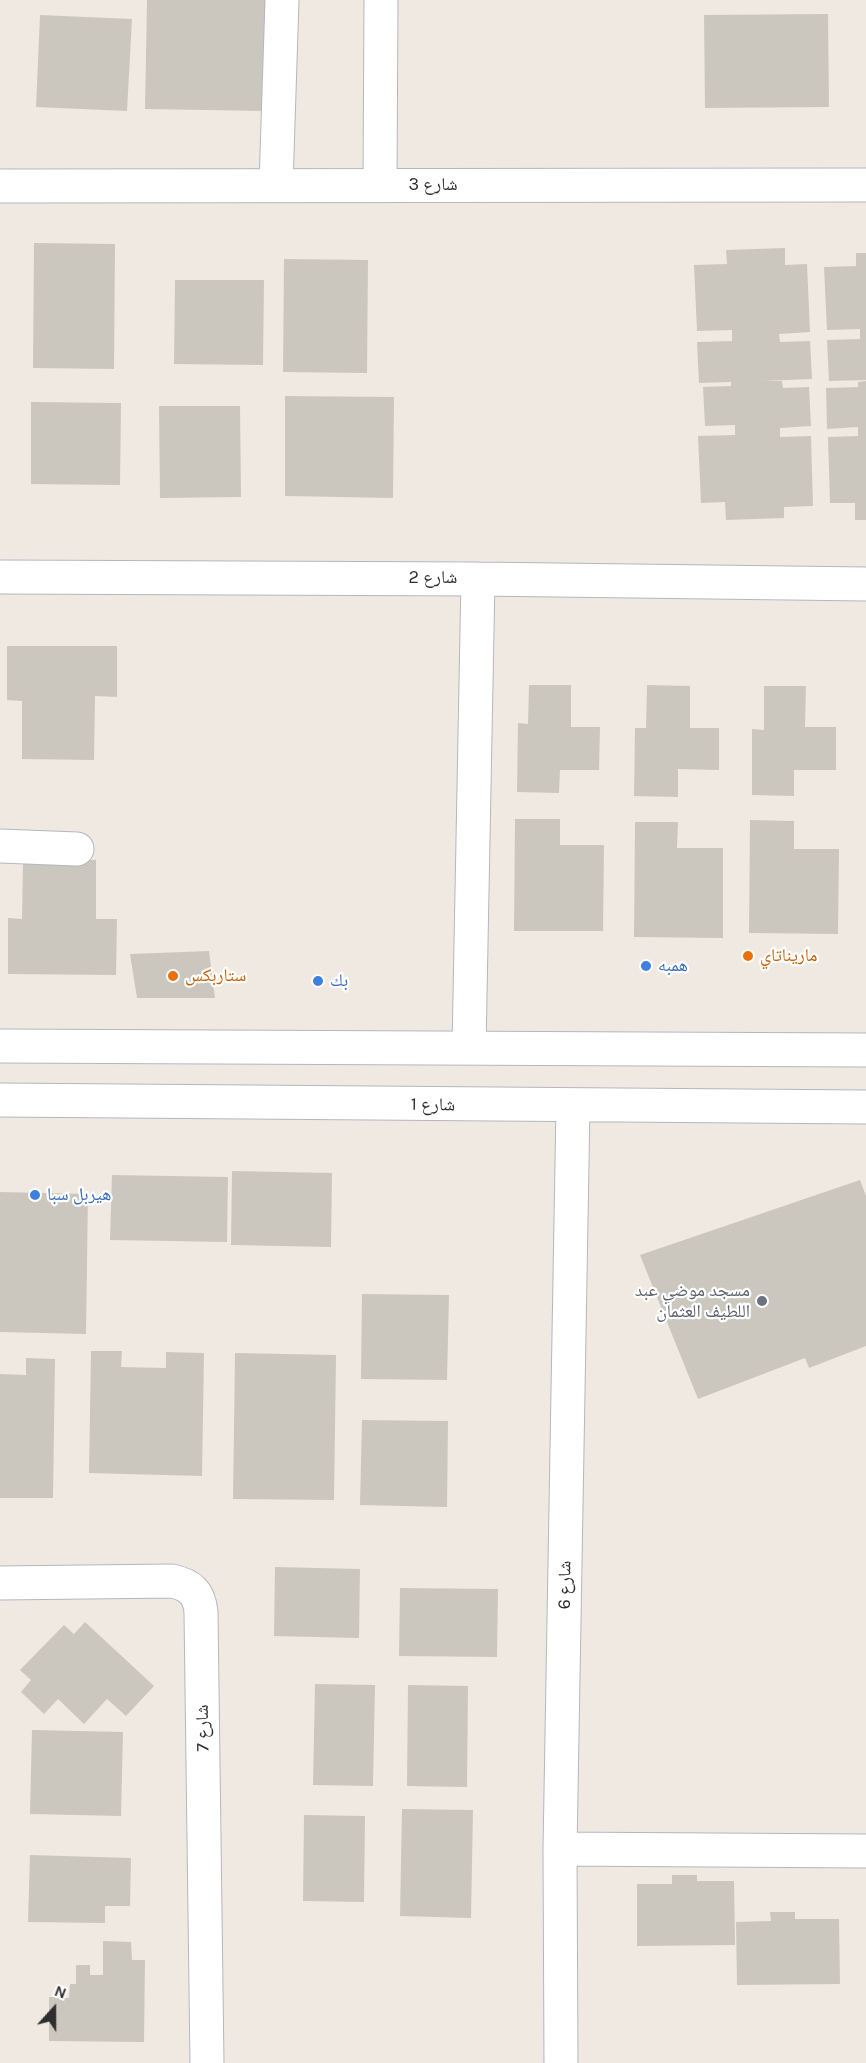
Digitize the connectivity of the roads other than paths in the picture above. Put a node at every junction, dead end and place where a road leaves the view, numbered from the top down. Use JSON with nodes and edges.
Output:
{"nodes":[{"id":1,"x":282,"y":0,"type":"edge"},
{"id":2,"x":381,"y":0,"type":"edge"},
{"id":3,"x":276,"y":185,"type":"junction"},
{"id":4,"x":381,"y":185,"type":"junction"},
{"id":5,"x":866,"y":185,"type":"edge"},
{"id":6,"x":0,"y":186,"type":"edge"},
{"id":7,"x":0,"y":577,"type":"edge"},
{"id":8,"x":478,"y":579,"type":"junction"},
{"id":9,"x":866,"y":584,"type":"edge"},
{"id":10,"x":0,"y":846,"type":"edge"},
{"id":11,"x":77,"y":849,"type":"dead end"},
{"id":12,"x":0,"y":1046,"type":"edge"},
{"id":13,"x":469,"y":1048,"type":"junction"},
{"id":14,"x":866,"y":1050,"type":"edge"},
{"id":15,"x":0,"y":1100,"type":"edge"},
{"id":16,"x":573,"y":1106,"type":"junction"},
{"id":17,"x":866,"y":1107,"type":"edge"},
{"id":18,"x":0,"y":1583,"type":"edge"},
{"id":19,"x":561,"y":1849,"type":"junction"},
{"id":20,"x":866,"y":1851,"type":"edge"},
{"id":21,"x":207,"y":2063,"type":"edge"},
{"id":22,"x":561,"y":2063,"type":"edge"}],
"edges":[{"from":1,"to":3,"type":"street"},
{"from":2,"to":4,"type":"street"},
{"from":3,"to":4,"type":"street","name":"شارع 3"},
{"from":3,"to":6,"type":"street","name":"شارع 3"},
{"from":4,"to":5,"type":"street","name":"شارع 3"},
{"from":7,"to":8,"type":"street","name":"شارع 2"},
{"from":8,"to":9,"type":"street","name":"شارع 2"},
{"from":8,"to":13,"type":"street"},
{"from":10,"to":11,"type":"street"},
{"from":12,"to":13,"type":"street"},
{"from":13,"to":14,"type":"street"},
{"from":15,"to":16,"type":"street","name":"شارع 1"},
{"from":16,"to":17,"type":"street","name":"شارع 1"},
{"from":16,"to":19,"type":"street","name":"شارع 6"},
{"from":18,"to":21,"type":"street","name":"شارع 7"},
{"from":19,"to":20,"type":"street"},
{"from":19,"to":22,"type":"street","name":"شارع 6"}]}
